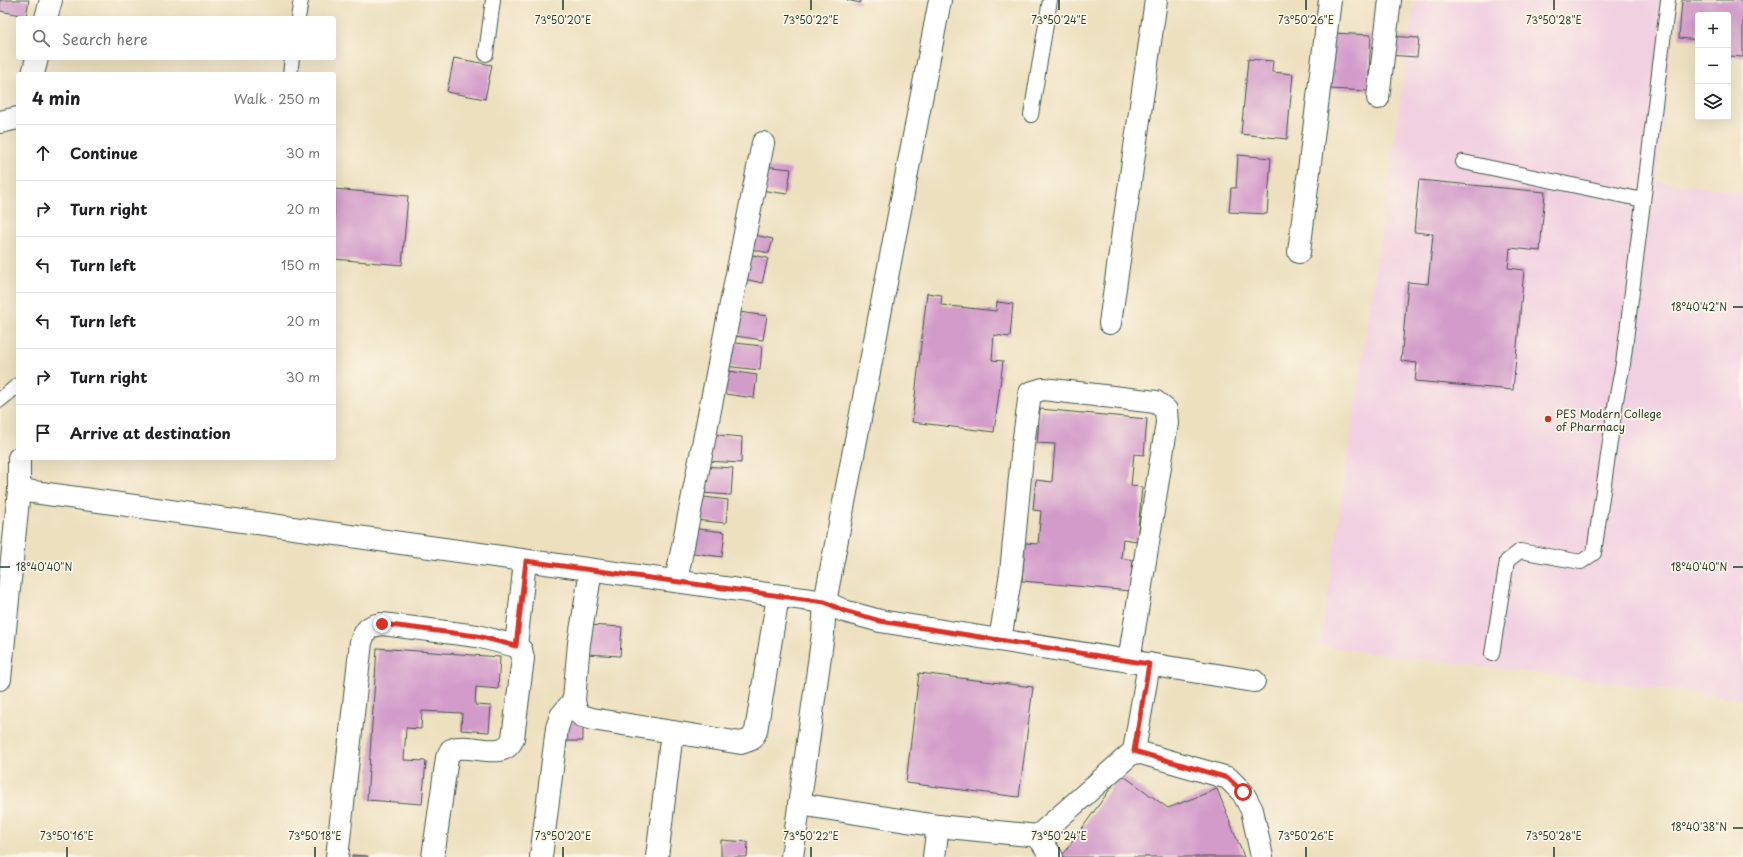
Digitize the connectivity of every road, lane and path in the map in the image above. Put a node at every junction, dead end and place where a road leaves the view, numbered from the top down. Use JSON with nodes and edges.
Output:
{"nodes":[{"id":1,"x":51,"y":0,"type":"edge"},
{"id":2,"x":301,"y":0,"type":"edge"},
{"id":3,"x":492,"y":0,"type":"edge"},
{"id":4,"x":940,"y":0,"type":"edge"},
{"id":5,"x":1050,"y":0,"type":"edge"},
{"id":6,"x":1156,"y":0,"type":"edge"},
{"id":7,"x":1330,"y":0,"type":"edge"},
{"id":8,"x":1390,"y":0,"type":"edge"},
{"id":9,"x":1668,"y":0,"type":"edge"},
{"id":10,"x":47,"y":16,"type":"edge"},
{"id":11,"x":298,"y":16,"type":"edge"},
{"id":12,"x":486,"y":54,"type":"dead end"},
{"id":13,"x":36,"y":60,"type":"edge"},
{"id":14,"x":292,"y":60,"type":"edge"},
{"id":15,"x":34,"y":72,"type":"edge"},
{"id":16,"x":290,"y":72,"type":"edge"},
{"id":17,"x":1378,"y":98,"type":"dead end"},
{"id":18,"x":1031,"y":115,"type":"dead end"},
{"id":19,"x":16,"y":118,"type":"edge"},
{"id":20,"x":0,"y":122,"type":"edge"},
{"id":21,"x":763,"y":143,"type":"dead end"},
{"id":22,"x":1463,"y":162,"type":"dead end"},
{"id":23,"x":1644,"y":200,"type":"junction"},
{"id":24,"x":1299,"y":252,"type":"dead end"},
{"id":25,"x":1110,"y":323,"type":"dead end"},
{"id":26,"x":16,"y":387,"type":"edge"},
{"id":27,"x":0,"y":400,"type":"edge"},
{"id":28,"x":19,"y":460,"type":"edge"},
{"id":29,"x":19,"y":490,"type":"junction"},
{"id":30,"x":526,"y":561,"type":"junction"},
{"id":31,"x":592,"y":570,"type":"junction"},
{"id":32,"x":676,"y":581,"type":"junction"},
{"id":33,"x":778,"y":596,"type":"junction"},
{"id":34,"x":825,"y":602,"type":"junction"},
{"id":35,"x":1000,"y":640,"type":"junction"},
{"id":36,"x":516,"y":646,"type":"junction"},
{"id":37,"x":1492,"y":654,"type":"dead end"},
{"id":38,"x":1139,"y":663,"type":"junction"},
{"id":39,"x":0,"y":678,"type":"edge"},
{"id":40,"x":1254,"y":681,"type":"dead end"},
{"id":41,"x":574,"y":700,"type":"junction"},
{"id":42,"x":672,"y":732,"type":"junction"},
{"id":43,"x":1134,"y":751,"type":"junction"},
{"id":44,"x":799,"y":804,"type":"junction"},
{"id":45,"x":938,"y":826,"type":"junction"},
{"id":46,"x":1038,"y":836,"type":"junction"},
{"id":47,"x":337,"y":857,"type":"edge"},
{"id":48,"x":433,"y":857,"type":"edge"},
{"id":49,"x":541,"y":857,"type":"edge"},
{"id":50,"x":657,"y":857,"type":"edge"},
{"id":51,"x":792,"y":857,"type":"edge"},
{"id":52,"x":934,"y":857,"type":"edge"},
{"id":53,"x":1052,"y":857,"type":"edge"},
{"id":54,"x":1262,"y":857,"type":"edge"}],
"edges":[{"from":1,"to":10,"type":"street"},
{"from":2,"to":11,"type":"lane"},
{"from":3,"to":12,"type":"lane"},
{"from":4,"to":34,"type":"street"},
{"from":5,"to":18,"type":"lane"},
{"from":6,"to":25,"type":"street"},
{"from":7,"to":24,"type":"street"},
{"from":8,"to":17,"type":"street"},
{"from":9,"to":23,"type":"lane"},
{"from":13,"to":15,"type":"street"},
{"from":14,"to":16,"type":"lane"},
{"from":19,"to":20,"type":"street"},
{"from":21,"to":32,"type":"street"},
{"from":22,"to":23,"type":"lane"},
{"from":23,"to":37,"type":"lane"},
{"from":26,"to":27,"type":"lane"},
{"from":28,"to":29,"type":"street"},
{"from":29,"to":30,"type":"street"},
{"from":29,"to":39,"type":"street"},
{"from":30,"to":31,"type":"street"},
{"from":30,"to":36,"type":"street"},
{"from":31,"to":32,"type":"street"},
{"from":31,"to":41,"type":"street"},
{"from":32,"to":33,"type":"street"},
{"from":33,"to":34,"type":"street"},
{"from":33,"to":42,"type":"street"},
{"from":34,"to":35,"type":"street"},
{"from":34,"to":44,"type":"street"},
{"from":35,"to":38,"type":"street"},
{"from":35,"to":38,"type":"street"},
{"from":36,"to":47,"type":"street"},
{"from":36,"to":48,"type":"street"},
{"from":38,"to":40,"type":"street"},
{"from":38,"to":43,"type":"street"},
{"from":41,"to":42,"type":"street"},
{"from":41,"to":49,"type":"street"},
{"from":42,"to":50,"type":"street"},
{"from":43,"to":46,"type":"street"},
{"from":43,"to":54,"type":"street"},
{"from":44,"to":45,"type":"street"},
{"from":44,"to":51,"type":"street"},
{"from":45,"to":46,"type":"street"},
{"from":45,"to":52,"type":"street"},
{"from":46,"to":53,"type":"street"}]}
